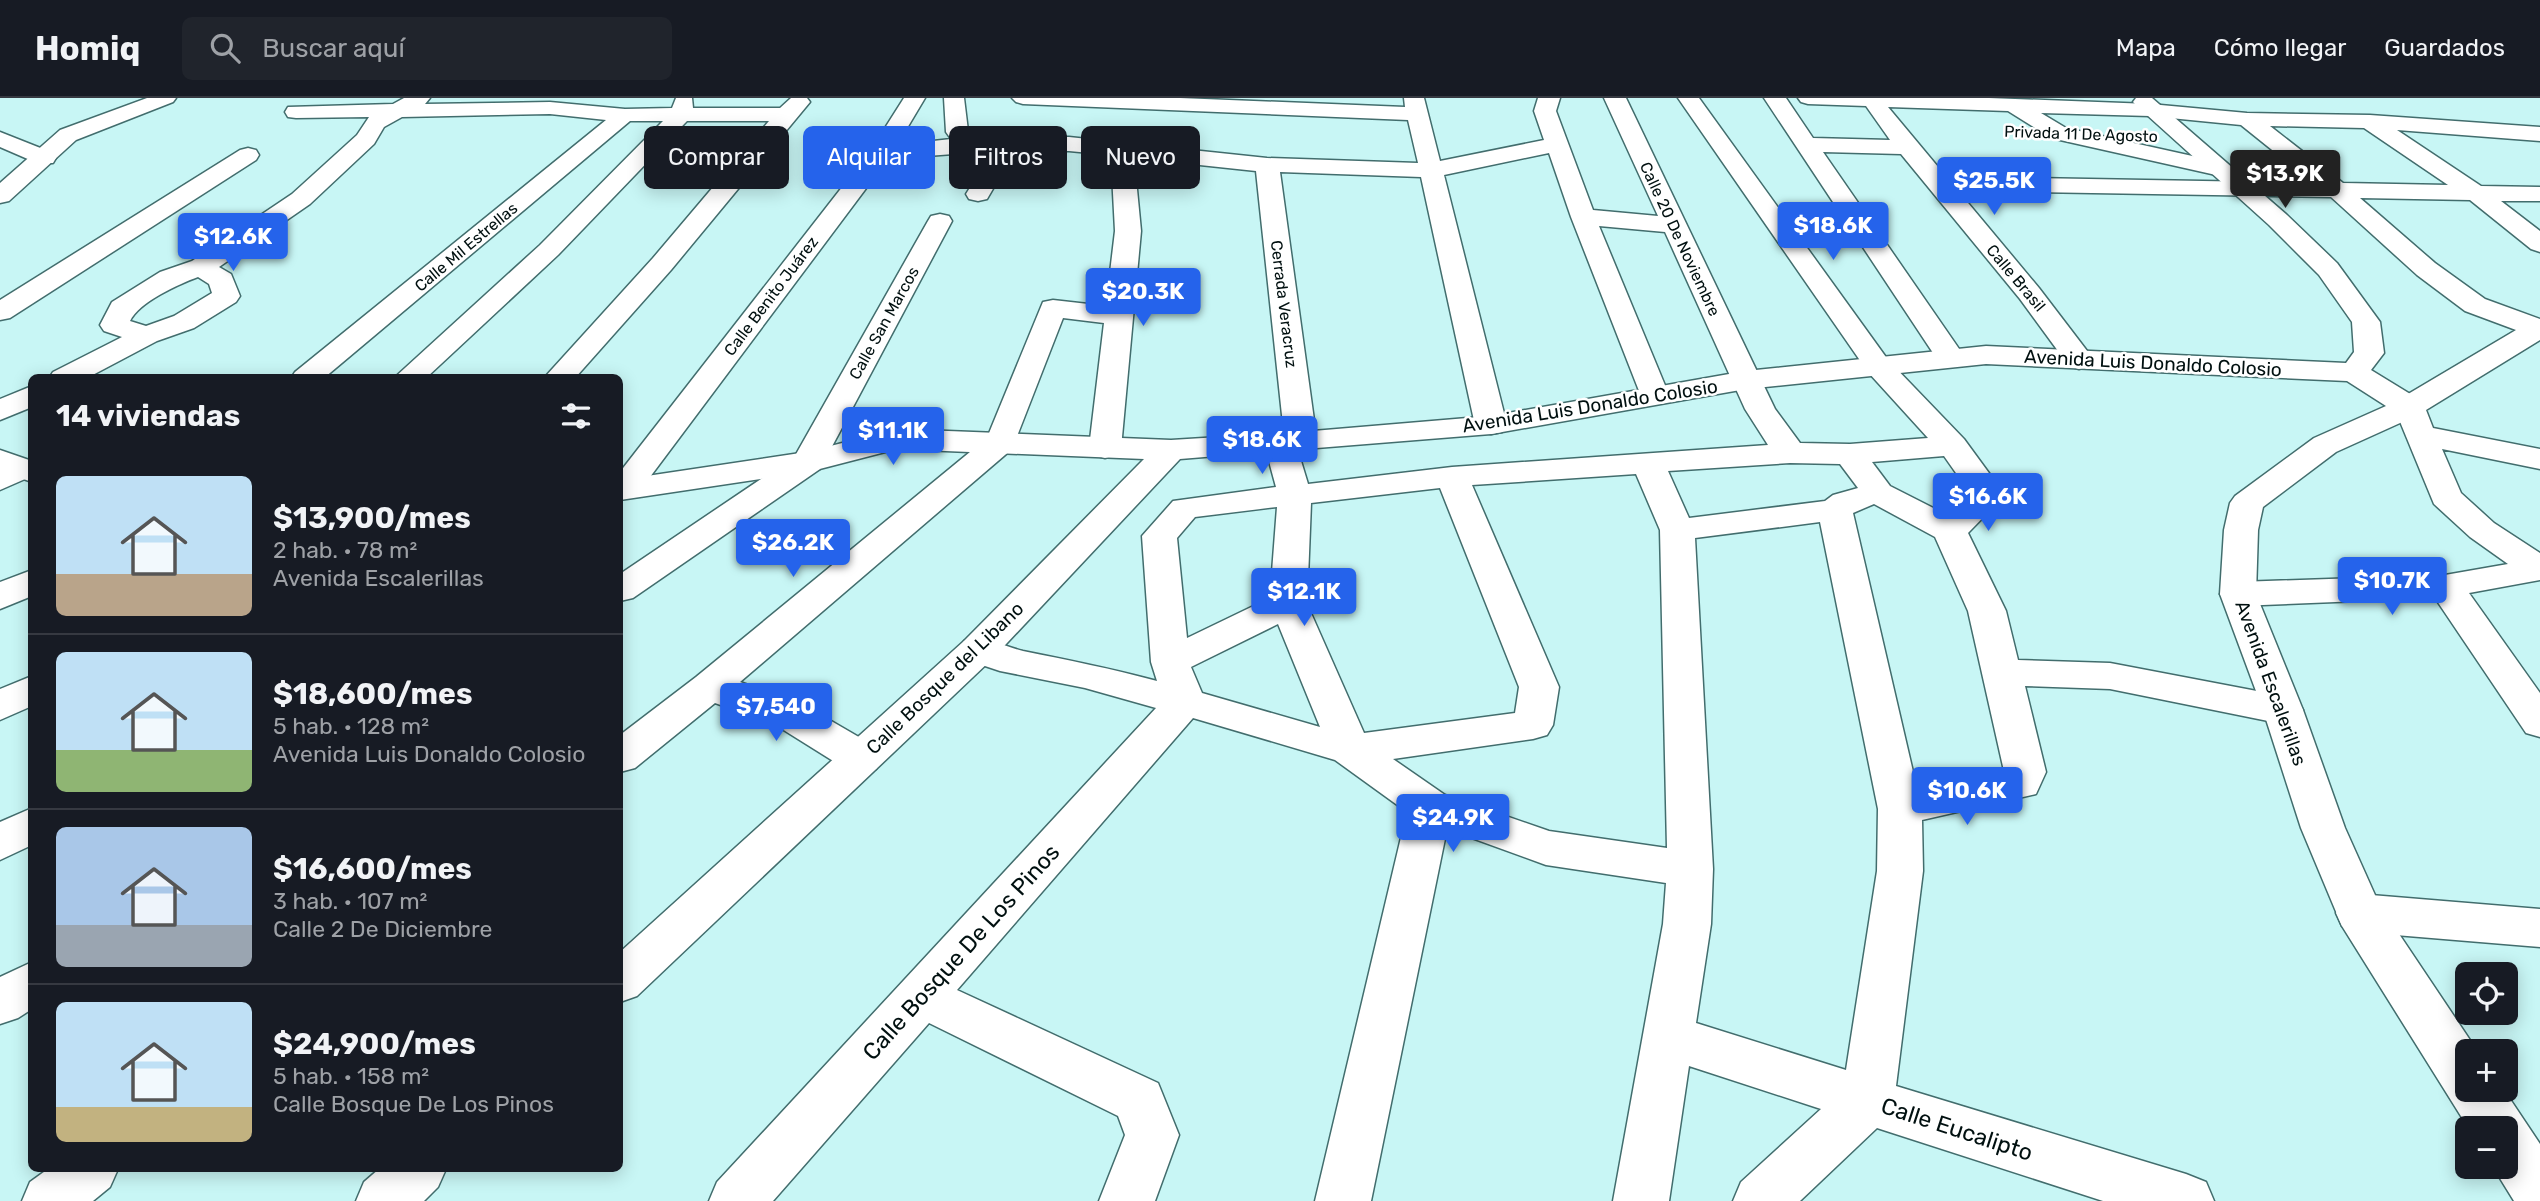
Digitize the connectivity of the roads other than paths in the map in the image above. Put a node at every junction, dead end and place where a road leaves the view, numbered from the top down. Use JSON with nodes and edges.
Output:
{"nodes":[{"id":1,"x":311,"y":98,"type":"edge"},
{"id":2,"x":914,"y":98,"type":"edge"},
{"id":3,"x":954,"y":98,"type":"edge"},
{"id":4,"x":1023,"y":98,"type":"edge"},
{"id":5,"x":1549,"y":98,"type":"edge"},
{"id":6,"x":1615,"y":98,"type":"edge"},
{"id":7,"x":1688,"y":98,"type":"edge"},
{"id":8,"x":1775,"y":98,"type":"edge"},
{"id":9,"x":1808,"y":98,"type":"edge"},
{"id":10,"x":154,"y":99,"type":"edge"},
{"id":11,"x":1091,"y":99,"type":"edge"},
{"id":12,"x":1872,"y":100,"type":"junction"},
{"id":13,"x":2004,"y":101,"type":"edge"},
{"id":14,"x":1266,"y":102,"type":"edge"},
{"id":15,"x":2151,"y":102,"type":"edge"},
{"id":16,"x":411,"y":103,"type":"edge"},
{"id":17,"x":555,"y":103,"type":"edge"},
{"id":18,"x":683,"y":106,"type":"edge"},
{"id":19,"x":795,"y":106,"type":"edge"},
{"id":20,"x":1416,"y":106,"type":"edge"},
{"id":21,"x":625,"y":115,"type":"junction"},
{"id":22,"x":2247,"y":119,"type":"junction"},
{"id":23,"x":2370,"y":122,"type":"junction"},
{"id":24,"x":897,"y":126,"type":"edge"},
{"id":25,"x":956,"y":126,"type":"edge"},
{"id":26,"x":2007,"y":131,"type":"dead end"},
{"id":27,"x":2504,"y":132,"type":"junction"},
{"id":28,"x":2059,"y":133,"type":"junction"},
{"id":29,"x":2540,"y":134,"type":"edge"},
{"id":30,"x":2181,"y":137,"type":"junction"},
{"id":31,"x":0,"y":139,"type":"edge"},
{"id":32,"x":1557,"y":144,"type":"junction"},
{"id":33,"x":1808,"y":145,"type":"junction"},
{"id":34,"x":1905,"y":147,"type":"junction"},
{"id":35,"x":23,"y":149,"type":"junction"},
{"id":36,"x":0,"y":152,"type":"edge"},
{"id":37,"x":248,"y":155,"type":"dead end"},
{"id":38,"x":2540,"y":157,"type":"edge"},
{"id":39,"x":45,"y":158,"type":"junction"},
{"id":40,"x":1200,"y":159,"type":"edge"},
{"id":41,"x":1267,"y":165,"type":"junction"},
{"id":42,"x":2216,"y":168,"type":"junction"},
{"id":43,"x":1433,"y":170,"type":"junction"},
{"id":44,"x":2030,"y":185,"type":"dead end"},
{"id":45,"x":2239,"y":187,"type":"junction"},
{"id":46,"x":853,"y":189,"type":"edge"},
{"id":47,"x":981,"y":189,"type":"edge"},
{"id":48,"x":1125,"y":189,"type":"edge"},
{"id":49,"x":2337,"y":190,"type":"junction"},
{"id":50,"x":2476,"y":193,"type":"junction"},
{"id":51,"x":978,"y":194,"type":"dead end"},
{"id":52,"x":2540,"y":194,"type":"edge"},
{"id":53,"x":0,"y":196,"type":"edge"},
{"id":54,"x":1583,"y":217,"type":"junction"},
{"id":55,"x":940,"y":221,"type":"dead end"},
{"id":56,"x":1674,"y":225,"type":"junction"},
{"id":57,"x":2540,"y":244,"type":"edge"},
{"id":58,"x":201,"y":267,"type":"junction"},
{"id":59,"x":0,"y":312,"type":"edge"},
{"id":60,"x":1119,"y":316,"type":"junction"},
{"id":61,"x":2531,"y":333,"type":"edge"},
{"id":62,"x":147,"y":335,"type":"junction"},
{"id":63,"x":1949,"y":356,"type":"junction"},
{"id":64,"x":2079,"y":360,"type":"junction"},
{"id":65,"x":2540,"y":362,"type":"edge"},
{"id":66,"x":1878,"y":366,"type":"junction"},
{"id":67,"x":2354,"y":372,"type":"junction"},
{"id":68,"x":72,"y":374,"type":"edge"},
{"id":69,"x":311,"y":374,"type":"edge"},
{"id":70,"x":413,"y":374,"type":"edge"},
{"id":71,"x":563,"y":374,"type":"edge"},
{"id":72,"x":1746,"y":380,"type":"junction"},
{"id":73,"x":1654,"y":394,"type":"junction"},
{"id":74,"x":28,"y":397,"type":"edge"},
{"id":75,"x":0,"y":411,"type":"edge"},
{"id":76,"x":2415,"y":421,"type":"junction"},
{"id":77,"x":1491,"y":425,"type":"junction"},
{"id":78,"x":1001,"y":442,"type":"junction"},
{"id":79,"x":1291,"y":443,"type":"junction"},
{"id":80,"x":1952,"y":446,"type":"junction"},
{"id":81,"x":1105,"y":448,"type":"junction"},
{"id":82,"x":1171,"y":450,"type":"junction"},
{"id":83,"x":1790,"y":453,"type":"junction"},
{"id":84,"x":1850,"y":454,"type":"junction"},
{"id":85,"x":2540,"y":459,"type":"edge"},
{"id":86,"x":808,"y":462,"type":"junction"},
{"id":87,"x":1648,"y":464,"type":"junction"},
{"id":88,"x":1452,"y":477,"type":"junction"},
{"id":89,"x":623,"y":487,"type":"edge"},
{"id":90,"x":623,"y":490,"type":"edge"},
{"id":91,"x":1878,"y":493,"type":"junction"},
{"id":92,"x":1295,"y":495,"type":"junction"},
{"id":93,"x":1835,"y":510,"type":"junction"},
{"id":94,"x":1676,"y":530,"type":"junction"},
{"id":95,"x":1950,"y":531,"type":"junction"},
{"id":96,"x":2540,"y":569,"type":"edge"},
{"id":97,"x":28,"y":584,"type":"edge"},
{"id":98,"x":2445,"y":586,"type":"junction"},
{"id":99,"x":623,"y":588,"type":"edge"},
{"id":100,"x":2238,"y":594,"type":"junction"},
{"id":101,"x":0,"y":597,"type":"edge"},
{"id":102,"x":1288,"y":604,"type":"junction"},
{"id":103,"x":978,"y":650,"type":"junction"},
{"id":104,"x":2000,"y":671,"type":"junction"},
{"id":105,"x":1177,"y":682,"type":"junction"},
{"id":106,"x":710,"y":686,"type":"junction"},
{"id":107,"x":28,"y":691,"type":"edge"},
{"id":108,"x":0,"y":706,"type":"edge"},
{"id":109,"x":2283,"y":710,"type":"junction"},
{"id":110,"x":2540,"y":723,"type":"edge"},
{"id":111,"x":1350,"y":750,"type":"junction"},
{"id":112,"x":623,"y":755,"type":"edge"},
{"id":113,"x":861,"y":758,"type":"junction"},
{"id":114,"x":1430,"y":806,"type":"junction"},
{"id":115,"x":1900,"y":809,"type":"junction"},
{"id":116,"x":28,"y":826,"type":"edge"},
{"id":117,"x":0,"y":843,"type":"edge"},
{"id":118,"x":1690,"y":869,"type":"junction"},
{"id":119,"x":2359,"y":913,"type":"junction"},
{"id":120,"x":2540,"y":929,"type":"edge"},
{"id":121,"x":623,"y":979,"type":"edge"},
{"id":122,"x":28,"y":985,"type":"edge"},
{"id":123,"x":922,"y":996,"type":"junction"},
{"id":124,"x":0,"y":1003,"type":"edge"},
{"id":125,"x":1669,"y":1037,"type":"junction"},
{"id":126,"x":2455,"y":1060,"type":"edge"},
{"id":127,"x":1868,"y":1101,"type":"junction"},
{"id":128,"x":2518,"y":1158,"type":"edge"},
{"id":129,"x":87,"y":1172,"type":"edge"},
{"id":130,"x":416,"y":1172,"type":"edge"},
{"id":131,"x":2540,"y":1192,"type":"edge"},
{"id":132,"x":50,"y":1201,"type":"edge"},
{"id":133,"x":384,"y":1201,"type":"edge"},
{"id":134,"x":737,"y":1201,"type":"edge"},
{"id":135,"x":1127,"y":1201,"type":"edge"},
{"id":136,"x":1343,"y":1201,"type":"edge"},
{"id":137,"x":1641,"y":1201,"type":"edge"},
{"id":138,"x":1761,"y":1201,"type":"edge"},
{"id":139,"x":2186,"y":1201,"type":"edge"}],
"edges":[{"from":1,"to":16,"type":"street"},
{"from":2,"to":24,"type":"street","name":"Calle Benito Juárez"},
{"from":3,"to":25,"type":"street"},
{"from":4,"to":11,"type":"street"},
{"from":5,"to":32,"type":"street"},
{"from":6,"to":56,"type":"street","name":"Calle 20 De Noviembre"},
{"from":7,"to":66,"type":"street"},
{"from":8,"to":33,"type":"street"},
{"from":9,"to":12,"type":"street"},
{"from":10,"to":39,"type":"street"},
{"from":11,"to":14,"type":"street"},
{"from":12,"to":13,"type":"street"},
{"from":12,"to":34,"type":"street","name":"Calle Brasil"},
{"from":13,"to":15,"type":"street"},
{"from":13,"to":28,"type":"street"},
{"from":14,"to":20,"type":"street"},
{"from":15,"to":22,"type":"street"},
{"from":15,"to":30,"type":"street"},
{"from":16,"to":17,"type":"street"},
{"from":16,"to":58,"type":"street"},
{"from":17,"to":21,"type":"street"},
{"from":18,"to":19,"type":"street"},
{"from":18,"to":21,"type":"street"},
{"from":18,"to":70,"type":"street"},
{"from":19,"to":71,"type":"street"},
{"from":20,"to":43,"type":"street"},
{"from":21,"to":69,"type":"street","name":"Calle Mil Estrellas"},
{"from":22,"to":23,"type":"street"},
{"from":22,"to":49,"type":"street"},
{"from":23,"to":27,"type":"street"},
{"from":23,"to":50,"type":"street"},
{"from":26,"to":28,"type":"street","name":"Privada 11 De Agosto"},
{"from":27,"to":29,"type":"street"},
{"from":27,"to":38,"type":"street"},
{"from":28,"to":30,"type":"street","name":"Privada 11 De Agosto"},
{"from":28,"to":42,"type":"street"},
{"from":30,"to":42,"type":"street"},
{"from":31,"to":35,"type":"street"},
{"from":32,"to":43,"type":"street"},
{"from":32,"to":54,"type":"street"},
{"from":33,"to":34,"type":"street"},
{"from":33,"to":63,"type":"street"},
{"from":34,"to":64,"type":"street","name":"Calle Brasil"},
{"from":35,"to":36,"type":"street"},
{"from":35,"to":39,"type":"street"},
{"from":37,"to":59,"type":"street"},
{"from":39,"to":53,"type":"street"},
{"from":40,"to":41,"type":"street"},
{"from":41,"to":43,"type":"street"},
{"from":41,"to":79,"type":"street","name":"Cerrada Veracruz"},
{"from":42,"to":45,"type":"street"},
{"from":43,"to":77,"type":"street"},
{"from":44,"to":45,"type":"street"},
{"from":45,"to":49,"type":"street"},
{"from":45,"to":67,"type":"street"},
{"from":46,"to":89,"type":"street","name":"Calle Benito Juárez"},
{"from":47,"to":51,"type":"street"},
{"from":48,"to":60,"type":"street"},
{"from":49,"to":50,"type":"street"},
{"from":49,"to":61,"type":"street"},
{"from":50,"to":52,"type":"street"},
{"from":50,"to":57,"type":"street"},
{"from":54,"to":56,"type":"street"},
{"from":54,"to":73,"type":"street"},
{"from":55,"to":86,"type":"street","name":"Calle San Marcos"},
{"from":56,"to":72,"type":"street","name":"Calle 20 De Noviembre"},
{"from":58,"to":62,"type":"street"},
{"from":58,"to":62,"type":"street"},
{"from":60,"to":78,"type":"street"},
{"from":60,"to":81,"type":"street"},
{"from":61,"to":65,"type":"street"},
{"from":61,"to":76,"type":"street","name":"Avenida Escalerillas"},
{"from":62,"to":68,"type":"street"},
{"from":63,"to":64,"type":"street","name":"Avenida Luis Donaldo Colosio"},
{"from":63,"to":66,"type":"street","name":"Avenida Luis Donaldo Colosio"},
{"from":64,"to":67,"type":"street","name":"Avenida Luis Donaldo Colosio"},
{"from":66,"to":72,"type":"street","name":"Avenida Luis Donaldo Colosio"},
{"from":66,"to":80,"type":"street"},
{"from":67,"to":76,"type":"street"},
{"from":72,"to":73,"type":"street","name":"Avenida Luis Donaldo Colosio"},
{"from":72,"to":83,"type":"street","name":"Calle 20 De Noviembre"},
{"from":73,"to":77,"type":"street","name":"Avenida Luis Donaldo Colosio"},
{"from":74,"to":75,"type":"street"},
{"from":76,"to":85,"type":"street"},
{"from":76,"to":96,"type":"street"},
{"from":76,"to":100,"type":"street","name":"Avenida Escalerillas"},
{"from":77,"to":79,"type":"street","name":"Avenida Luis Donaldo Colosio"},
{"from":78,"to":81,"type":"street","name":"Avenida Luis Donaldo Colosio"},
{"from":78,"to":86,"type":"street","name":"Avenida Luis Donaldo Colosio"},
{"from":78,"to":106,"type":"street"},
{"from":79,"to":82,"type":"street","name":"Avenida Luis Donaldo Colosio"},
{"from":79,"to":92,"type":"street","name":"Cerrada Veracruz"},
{"from":80,"to":84,"type":"street"},
{"from":80,"to":95,"type":"street"},
{"from":81,"to":82,"type":"street","name":"Avenida Luis Donaldo Colosio"},
{"from":82,"to":103,"type":"street","name":"Calle Bosque del Libano"},
{"from":83,"to":84,"type":"street"},
{"from":83,"to":87,"type":"street"},
{"from":84,"to":91,"type":"street"},
{"from":86,"to":90,"type":"street","name":"Avenida Luis Donaldo Colosio"},
{"from":86,"to":99,"type":"street"},
{"from":87,"to":88,"type":"street"},
{"from":87,"to":94,"type":"street"},
{"from":88,"to":92,"type":"street"},
{"from":88,"to":111,"type":"street"},
{"from":91,"to":93,"type":"street"},
{"from":91,"to":95,"type":"street"},
{"from":92,"to":102,"type":"street"},
{"from":92,"to":105,"type":"street"},
{"from":93,"to":94,"type":"street"},
{"from":93,"to":115,"type":"street"},
{"from":94,"to":118,"type":"street"},
{"from":95,"to":104,"type":"street"},
{"from":96,"to":98,"type":"street"},
{"from":97,"to":101,"type":"street"},
{"from":98,"to":100,"type":"street"},
{"from":98,"to":110,"type":"street"},
{"from":100,"to":109,"type":"street","name":"Avenida Escalerillas"},
{"from":102,"to":105,"type":"street","name":"Calle Bosque De Los Pinos"},
{"from":102,"to":111,"type":"street"},
{"from":103,"to":105,"type":"street"},
{"from":103,"to":113,"type":"street","name":"Calle Bosque del Libano"},
{"from":104,"to":109,"type":"street"},
{"from":104,"to":115,"type":"street"},
{"from":105,"to":111,"type":"street"},
{"from":105,"to":123,"type":"street","name":"Calle Bosque De Los Pinos"},
{"from":106,"to":112,"type":"street"},
{"from":106,"to":113,"type":"street"},
{"from":107,"to":108,"type":"street"},
{"from":109,"to":119,"type":"street","name":"Avenida Escalerillas"},
{"from":111,"to":114,"type":"street"},
{"from":113,"to":121,"type":"street","name":"Calle Bosque del Libano"},
{"from":114,"to":118,"type":"street"},
{"from":114,"to":136,"type":"street"},
{"from":115,"to":127,"type":"street"},
{"from":116,"to":117,"type":"street"},
{"from":118,"to":125,"type":"street"},
{"from":119,"to":120,"type":"street"},
{"from":119,"to":126,"type":"street","name":"Avenida Escalerillas"},
{"from":122,"to":124,"type":"street"},
{"from":123,"to":134,"type":"street","name":"Calle Bosque De Los Pinos"},
{"from":123,"to":135,"type":"street"},
{"from":125,"to":127,"type":"street"},
{"from":125,"to":137,"type":"street"},
{"from":127,"to":138,"type":"street","name":"Calle Eucalipto"},
{"from":127,"to":139,"type":"street","name":"Calle Eucalipto"},
{"from":128,"to":131,"type":"street"},
{"from":129,"to":132,"type":"street"},
{"from":130,"to":133,"type":"street"}]}
